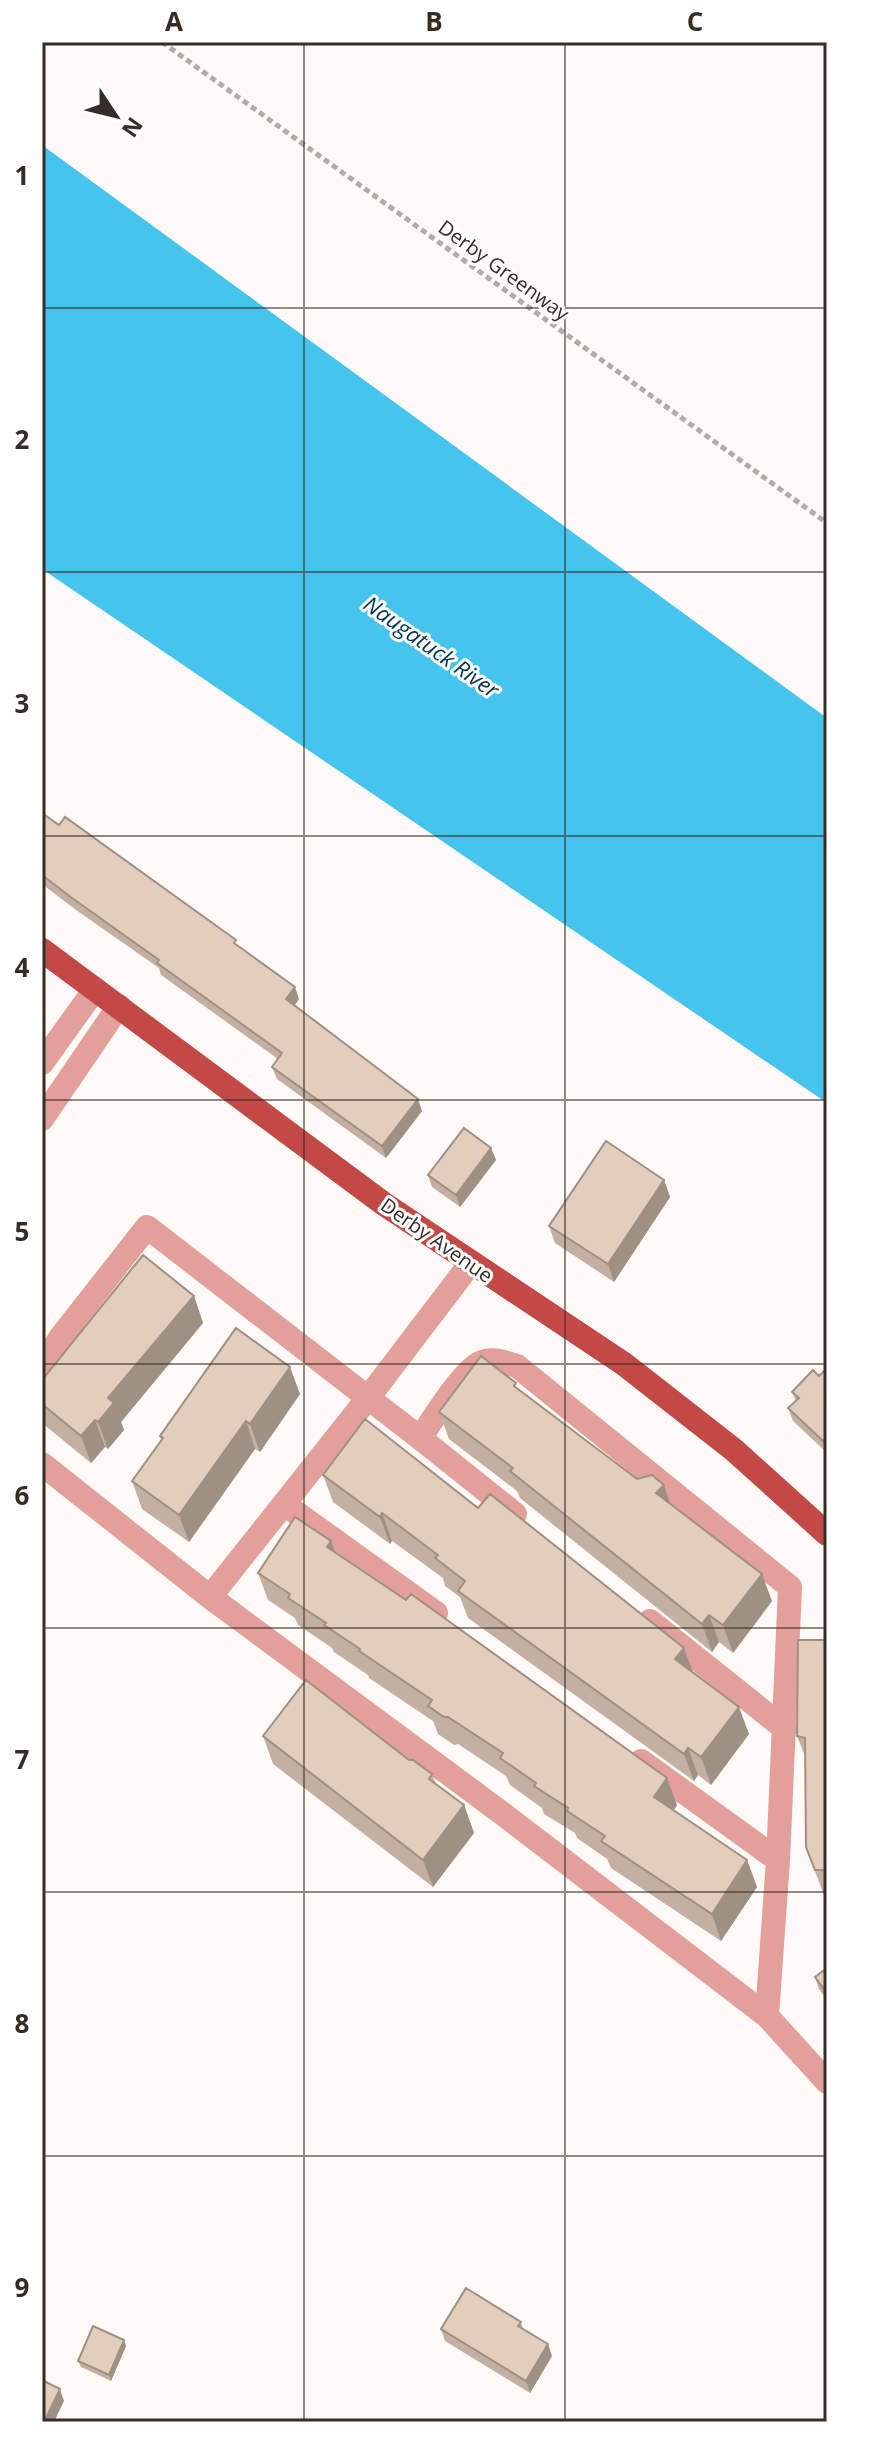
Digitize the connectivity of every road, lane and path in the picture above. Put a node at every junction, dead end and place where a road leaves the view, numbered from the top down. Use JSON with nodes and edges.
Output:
{"nodes":[{"id":1,"x":162,"y":42,"type":"edge"},
{"id":2,"x":827,"y":523,"type":"edge"},
{"id":3,"x":42,"y":950,"type":"edge"},
{"id":4,"x":95,"y":989,"type":"junction"},
{"id":5,"x":119,"y":1006,"type":"junction"},
{"id":6,"x":42,"y":1063,"type":"edge"},
{"id":7,"x":42,"y":1119,"type":"edge"},
{"id":8,"x":470,"y":1264,"type":"junction"},
{"id":9,"x":42,"y":1367,"type":"edge"},
{"id":10,"x":368,"y":1398,"type":"junction"},
{"id":11,"x":420,"y":1438,"type":"junction"},
{"id":12,"x":42,"y":1464,"type":"edge"},
{"id":13,"x":284,"y":1504,"type":"junction"},
{"id":14,"x":529,"y":1525,"type":"edge"},
{"id":15,"x":827,"y":1534,"type":"edge"},
{"id":16,"x":210,"y":1597,"type":"junction"},
{"id":17,"x":627,"y":1603,"type":"edge"},
{"id":18,"x":449,"y":1622,"type":"edge"},
{"id":19,"x":785,"y":1729,"type":"junction"},
{"id":20,"x":626,"y":1750,"type":"edge"},
{"id":21,"x":778,"y":1860,"type":"junction"},
{"id":22,"x":767,"y":2016,"type":"junction"},
{"id":23,"x":827,"y":2082,"type":"edge"}],
"edges":[{"from":1,"to":2,"type":"path","name":"Derby Greenway"},
{"from":3,"to":4,"type":"main road","name":"Derby Avenue"},
{"from":4,"to":5,"type":"main road","name":"Derby Avenue"},
{"from":4,"to":6,"type":"lane"},
{"from":5,"to":7,"type":"lane"},
{"from":5,"to":8,"type":"main road","name":"Derby Avenue"},
{"from":8,"to":10,"type":"lane"},
{"from":8,"to":15,"type":"main road","name":"Derby Avenue"},
{"from":9,"to":10,"type":"lane"},
{"from":10,"to":11,"type":"lane"},
{"from":10,"to":13,"type":"lane"},
{"from":11,"to":14,"type":"lane"},
{"from":11,"to":19,"type":"lane"},
{"from":12,"to":16,"type":"lane"},
{"from":13,"to":16,"type":"lane"},
{"from":13,"to":18,"type":"lane"},
{"from":16,"to":22,"type":"lane"},
{"from":17,"to":19,"type":"lane"},
{"from":19,"to":21,"type":"lane"},
{"from":20,"to":21,"type":"lane"},
{"from":21,"to":22,"type":"lane"},
{"from":22,"to":23,"type":"lane"}]}
